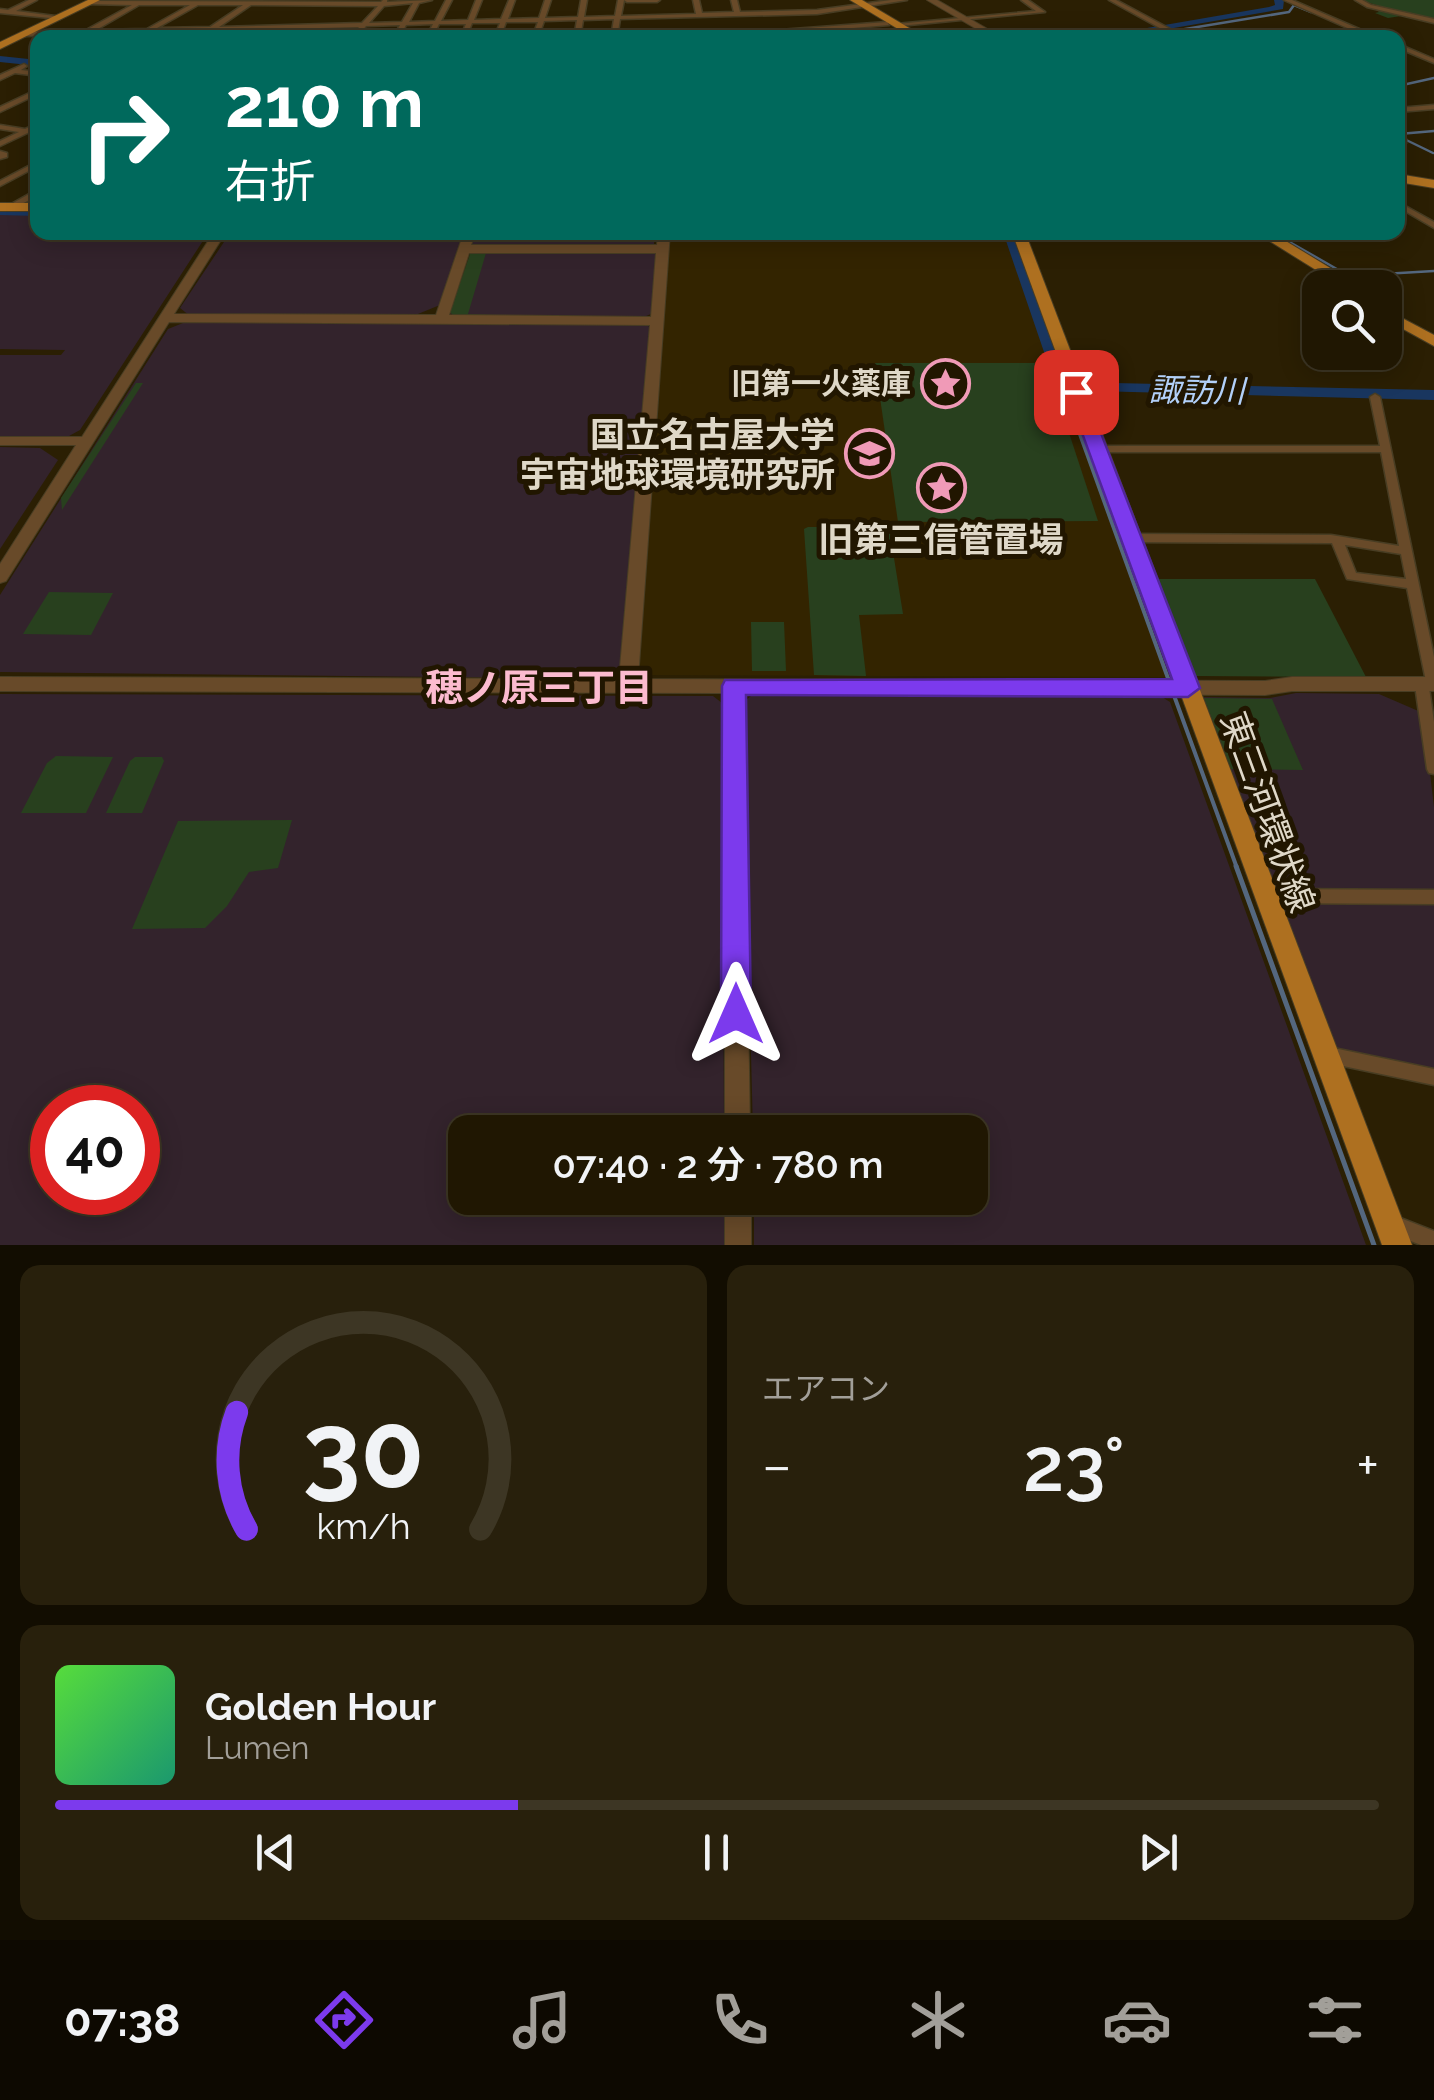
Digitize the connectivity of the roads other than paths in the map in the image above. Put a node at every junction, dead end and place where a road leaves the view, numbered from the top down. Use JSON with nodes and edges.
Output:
{"nodes":[{"id":1,"x":34,"y":0,"type":"edge"},
{"id":2,"x":417,"y":0,"type":"edge"},
{"id":3,"x":429,"y":0,"type":"edge"},
{"id":4,"x":449,"y":0,"type":"edge"},
{"id":5,"x":479,"y":0,"type":"edge"},
{"id":6,"x":512,"y":0,"type":"edge"},
{"id":7,"x":548,"y":0,"type":"edge"},
{"id":8,"x":584,"y":0,"type":"edge"},
{"id":9,"x":624,"y":0,"type":"edge"},
{"id":10,"x":658,"y":0,"type":"edge"},
{"id":11,"x":696,"y":0,"type":"edge"},
{"id":12,"x":734,"y":0,"type":"edge"},
{"id":13,"x":773,"y":0,"type":"edge"},
{"id":14,"x":808,"y":0,"type":"edge"},
{"id":15,"x":844,"y":0,"type":"edge"},
{"id":16,"x":904,"y":0,"type":"edge"},
{"id":17,"x":931,"y":0,"type":"edge"},
{"id":18,"x":1025,"y":0,"type":"edge"},
{"id":19,"x":1034,"y":0,"type":"edge"},
{"id":20,"x":1112,"y":0,"type":"edge"},
{"id":21,"x":1288,"y":0,"type":"edge"},
{"id":22,"x":1358,"y":0,"type":"edge"},
{"id":23,"x":92,"y":2,"type":"edge"},
{"id":24,"x":143,"y":2,"type":"edge"},
{"id":25,"x":199,"y":2,"type":"edge"},
{"id":26,"x":254,"y":2,"type":"edge"},
{"id":27,"x":281,"y":2,"type":"edge"},
{"id":28,"x":314,"y":2,"type":"edge"},
{"id":29,"x":342,"y":2,"type":"edge"},
{"id":30,"x":384,"y":2,"type":"edge"},
{"id":31,"x":859,"y":4,"type":"edge"},
{"id":32,"x":10,"y":12,"type":"junction"},
{"id":33,"x":815,"y":12,"type":"junction"},
{"id":34,"x":0,"y":14,"type":"edge"},
{"id":35,"x":738,"y":14,"type":"junction"},
{"id":36,"x":778,"y":14,"type":"junction"},
{"id":37,"x":699,"y":16,"type":"junction"},
{"id":38,"x":60,"y":17,"type":"junction"},
{"id":39,"x":618,"y":18,"type":"junction"},
{"id":40,"x":580,"y":19,"type":"junction"},
{"id":41,"x":541,"y":20,"type":"junction"},
{"id":42,"x":964,"y":20,"type":"junction"},
{"id":43,"x":1434,"y":21,"type":"edge"},
{"id":44,"x":470,"y":22,"type":"junction"},
{"id":45,"x":504,"y":22,"type":"junction"},
{"id":46,"x":436,"y":23,"type":"junction"},
{"id":47,"x":403,"y":24,"type":"junction"},
{"id":48,"x":892,"y":24,"type":"junction"},
{"id":49,"x":363,"y":25,"type":"junction"},
{"id":50,"x":324,"y":26,"type":"junction"},
{"id":51,"x":256,"y":28,"type":"junction"},
{"id":52,"x":296,"y":28,"type":"junction"},
{"id":53,"x":838,"y":28,"type":"junction"},
{"id":54,"x":34,"y":30,"type":"edge"},
{"id":55,"x":92,"y":30,"type":"edge"},
{"id":56,"x":150,"y":30,"type":"edge"},
{"id":57,"x":209,"y":30,"type":"joint"},
{"id":58,"x":253,"y":30,"type":"edge"},
{"id":59,"x":359,"y":30,"type":"edge"},
{"id":60,"x":400,"y":30,"type":"edge"},
{"id":61,"x":433,"y":30,"type":"edge"},
{"id":62,"x":466,"y":30,"type":"edge"},
{"id":63,"x":500,"y":30,"type":"edge"},
{"id":64,"x":538,"y":30,"type":"edge"},
{"id":65,"x":578,"y":30,"type":"edge"},
{"id":66,"x":616,"y":30,"type":"edge"},
{"id":67,"x":780,"y":30,"type":"edge"},
{"id":68,"x":819,"y":30,"type":"edge"},
{"id":69,"x":899,"y":30,"type":"edge"},
{"id":70,"x":904,"y":30,"type":"edge"},
{"id":71,"x":983,"y":30,"type":"edge"},
{"id":72,"x":1167,"y":30,"type":"edge"},
{"id":73,"x":1358,"y":30,"type":"edge"},
{"id":74,"x":30,"y":32,"type":"edge"},
{"id":75,"x":26,"y":34,"type":"junction"},
{"id":76,"x":30,"y":34,"type":"edge"},
{"id":77,"x":0,"y":46,"type":"edge"},
{"id":78,"x":1405,"y":49,"type":"edge"},
{"id":79,"x":1434,"y":61,"type":"edge"},
{"id":80,"x":24,"y":66,"type":"dead end"},
{"id":81,"x":16,"y":70,"type":"junction"},
{"id":82,"x":30,"y":73,"type":"edge"},
{"id":83,"x":0,"y":78,"type":"edge"},
{"id":84,"x":30,"y":95,"type":"edge"},
{"id":85,"x":14,"y":102,"type":"junction"},
{"id":86,"x":30,"y":105,"type":"edge"},
{"id":87,"x":1434,"y":107,"type":"edge"},
{"id":88,"x":1405,"y":109,"type":"edge"},
{"id":89,"x":0,"y":110,"type":"edge"},
{"id":90,"x":0,"y":127,"type":"edge"},
{"id":91,"x":30,"y":129,"type":"edge"},
{"id":92,"x":25,"y":131,"type":"junction"},
{"id":93,"x":30,"y":132,"type":"edge"},
{"id":94,"x":0,"y":144,"type":"edge"},
{"id":95,"x":30,"y":167,"type":"edge"},
{"id":96,"x":1405,"y":179,"type":"edge"},
{"id":97,"x":0,"y":184,"type":"edge"},
{"id":98,"x":1434,"y":184,"type":"edge"},
{"id":99,"x":30,"y":195,"type":"edge"},
{"id":100,"x":5,"y":207,"type":"edge"},
{"id":101,"x":1405,"y":208,"type":"edge"},
{"id":102,"x":1434,"y":226,"type":"edge"},
{"id":103,"x":215,"y":240,"type":"edge"},
{"id":104,"x":467,"y":240,"type":"edge"},
{"id":105,"x":1021,"y":240,"type":"edge"},
{"id":106,"x":1260,"y":240,"type":"edge"},
{"id":107,"x":1274,"y":240,"type":"edge"},
{"id":108,"x":664,"y":241,"type":"edge"},
{"id":109,"x":464,"y":249,"type":"junction"},
{"id":110,"x":1310,"y":270,"type":"edge"},
{"id":111,"x":1325,"y":270,"type":"edge"},
{"id":112,"x":1402,"y":314,"type":"edge"},
{"id":113,"x":164,"y":318,"type":"junction"},
{"id":114,"x":441,"y":319,"type":"junction"},
{"id":115,"x":658,"y":320,"type":"junction"},
{"id":116,"x":1402,"y":323,"type":"edge"},
{"id":117,"x":1434,"y":332,"type":"edge"},
{"id":118,"x":1434,"y":341,"type":"edge"},
{"id":119,"x":1375,"y":397,"type":"dead end"},
{"id":120,"x":0,"y":441,"type":"edge"},
{"id":121,"x":86,"y":442,"type":"junction"},
{"id":122,"x":1098,"y":449,"type":"junction"},
{"id":123,"x":1386,"y":449,"type":"junction"},
{"id":124,"x":1130,"y":538,"type":"junction"},
{"id":125,"x":1337,"y":540,"type":"junction"},
{"id":126,"x":1406,"y":551,"type":"junction"},
{"id":127,"x":0,"y":577,"type":"edge"},
{"id":128,"x":1410,"y":584,"type":"junction"},
{"id":129,"x":0,"y":684,"type":"edge"},
{"id":130,"x":1430,"y":684,"type":"edge"},
{"id":131,"x":628,"y":685,"type":"junction"},
{"id":132,"x":734,"y":686,"type":"junction"},
{"id":133,"x":1188,"y":688,"type":"junction"},
{"id":134,"x":1430,"y":707,"type":"edge"},
{"id":135,"x":1434,"y":769,"type":"edge"},
{"id":136,"x":1264,"y":896,"type":"junction"},
{"id":137,"x":1434,"y":897,"type":"edge"},
{"id":138,"x":1324,"y":1054,"type":"junction"},
{"id":139,"x":1434,"y":1076,"type":"edge"},
{"id":140,"x":737,"y":1115,"type":"edge"},
{"id":141,"x":738,"y":1215,"type":"edge"},
{"id":142,"x":1388,"y":1222,"type":"junction"},
{"id":143,"x":1434,"y":1241,"type":"edge"},
{"id":144,"x":738,"y":1245,"type":"edge"},
{"id":145,"x":1397,"y":1245,"type":"edge"}],
"edges":[{"from":1,"to":32,"type":"street"},
{"from":2,"to":3,"type":"street"},
{"from":2,"to":30,"type":"street"},
{"from":2,"to":47,"type":"street"},
{"from":4,"to":46,"type":"street"},
{"from":5,"to":44,"type":"street"},
{"from":6,"to":45,"type":"street"},
{"from":7,"to":41,"type":"street"},
{"from":8,"to":40,"type":"street"},
{"from":9,"to":10,"type":"street"},
{"from":9,"to":39,"type":"street"},
{"from":11,"to":37,"type":"street"},
{"from":12,"to":35,"type":"street"},
{"from":13,"to":36,"type":"street"},
{"from":14,"to":33,"type":"street"},
{"from":15,"to":31,"type":"main road"},
{"from":16,"to":31,"type":"street"},
{"from":17,"to":42,"type":"street"},
{"from":18,"to":19,"type":"street"},
{"from":18,"to":42,"type":"street"},
{"from":20,"to":72,"type":"street"},
{"from":21,"to":73,"type":"street"},
{"from":22,"to":43,"type":"street"},
{"from":23,"to":24,"type":"street"},
{"from":23,"to":38,"type":"main road"},
{"from":24,"to":25,"type":"street"},
{"from":24,"to":55,"type":"street"},
{"from":25,"to":26,"type":"street"},
{"from":25,"to":56,"type":"street"},
{"from":26,"to":27,"type":"street"},
{"from":26,"to":57,"type":"street"},
{"from":27,"to":28,"type":"street"},
{"from":27,"to":51,"type":"street"},
{"from":28,"to":29,"type":"street"},
{"from":28,"to":52,"type":"street"},
{"from":29,"to":30,"type":"street"},
{"from":29,"to":50,"type":"street"},
{"from":30,"to":49,"type":"street"},
{"from":31,"to":33,"type":"street"},
{"from":31,"to":48,"type":"main road"},
{"from":32,"to":34,"type":"street"},
{"from":32,"to":38,"type":"street"},
{"from":33,"to":36,"type":"street"},
{"from":33,"to":53,"type":"street"},
{"from":35,"to":36,"type":"street"},
{"from":35,"to":37,"type":"street"},
{"from":36,"to":67,"type":"street"},
{"from":37,"to":39,"type":"street"},
{"from":38,"to":54,"type":"main road"},
{"from":39,"to":40,"type":"street"},
{"from":39,"to":66,"type":"street"},
{"from":40,"to":41,"type":"street"},
{"from":40,"to":65,"type":"street"},
{"from":41,"to":45,"type":"street"},
{"from":41,"to":64,"type":"street"},
{"from":42,"to":48,"type":"street"},
{"from":42,"to":71,"type":"street"},
{"from":44,"to":45,"type":"street"},
{"from":44,"to":46,"type":"street"},
{"from":44,"to":62,"type":"street"},
{"from":45,"to":63,"type":"street"},
{"from":46,"to":47,"type":"street"},
{"from":46,"to":61,"type":"street"},
{"from":47,"to":49,"type":"street"},
{"from":47,"to":60,"type":"street"},
{"from":48,"to":53,"type":"street"},
{"from":48,"to":69,"type":"main road"},
{"from":48,"to":70,"type":"main road"},
{"from":49,"to":50,"type":"street"},
{"from":49,"to":59,"type":"street"},
{"from":50,"to":52,"type":"street"},
{"from":51,"to":52,"type":"street"},
{"from":51,"to":57,"type":"street"},
{"from":51,"to":58,"type":"street"},
{"from":53,"to":68,"type":"street"},
{"from":74,"to":75,"type":"main road"},
{"from":75,"to":76,"type":"street"},
{"from":75,"to":77,"type":"main road"},
{"from":78,"to":79,"type":"street"},
{"from":80,"to":81,"type":"street"},
{"from":81,"to":82,"type":"street"},
{"from":81,"to":83,"type":"street"},
{"from":84,"to":85,"type":"street"},
{"from":85,"to":86,"type":"street"},
{"from":85,"to":89,"type":"street"},
{"from":87,"to":88,"type":"street"},
{"from":90,"to":92,"type":"street"},
{"from":91,"to":92,"type":"street"},
{"from":92,"to":93,"type":"street"},
{"from":92,"to":94,"type":"street"},
{"from":95,"to":97,"type":"street"},
{"from":96,"to":98,"type":"main road"},
{"from":99,"to":100,"type":"street"},
{"from":101,"to":102,"type":"street"},
{"from":103,"to":113,"type":"street"},
{"from":104,"to":109,"type":"street"},
{"from":105,"to":122,"type":"main road","name":"東三河環状線"},
{"from":106,"to":110,"type":"main road"},
{"from":107,"to":111,"type":"main road"},
{"from":108,"to":109,"type":"street"},
{"from":108,"to":115,"type":"street"},
{"from":109,"to":114,"type":"street"},
{"from":112,"to":117,"type":"main road"},
{"from":113,"to":114,"type":"street"},
{"from":113,"to":121,"type":"street"},
{"from":114,"to":115,"type":"street"},
{"from":115,"to":131,"type":"street"},
{"from":116,"to":118,"type":"main road"},
{"from":119,"to":123,"type":"street"},
{"from":120,"to":121,"type":"street"},
{"from":121,"to":127,"type":"street"},
{"from":122,"to":123,"type":"street"},
{"from":122,"to":124,"type":"main road","name":"東三河環状線"},
{"from":123,"to":126,"type":"street"},
{"from":124,"to":125,"type":"street"},
{"from":124,"to":133,"type":"main road","name":"東三河環状線"},
{"from":125,"to":126,"type":"street"},
{"from":125,"to":128,"type":"street"},
{"from":126,"to":128,"type":"street"},
{"from":128,"to":130,"type":"street"},
{"from":129,"to":131,"type":"street"},
{"from":130,"to":133,"type":"street"},
{"from":130,"to":134,"type":"street"},
{"from":131,"to":132,"type":"street"},
{"from":132,"to":133,"type":"street"},
{"from":132,"to":140,"type":"street"},
{"from":133,"to":136,"type":"main road","name":"東三河環状線"},
{"from":134,"to":135,"type":"street"},
{"from":136,"to":137,"type":"street"},
{"from":136,"to":138,"type":"main road","name":"東三河環状線"},
{"from":138,"to":139,"type":"street"},
{"from":138,"to":142,"type":"main road","name":"東三河環状線"},
{"from":141,"to":144,"type":"street"},
{"from":142,"to":143,"type":"street"},
{"from":142,"to":145,"type":"main road","name":"東三河環状線"}]}
